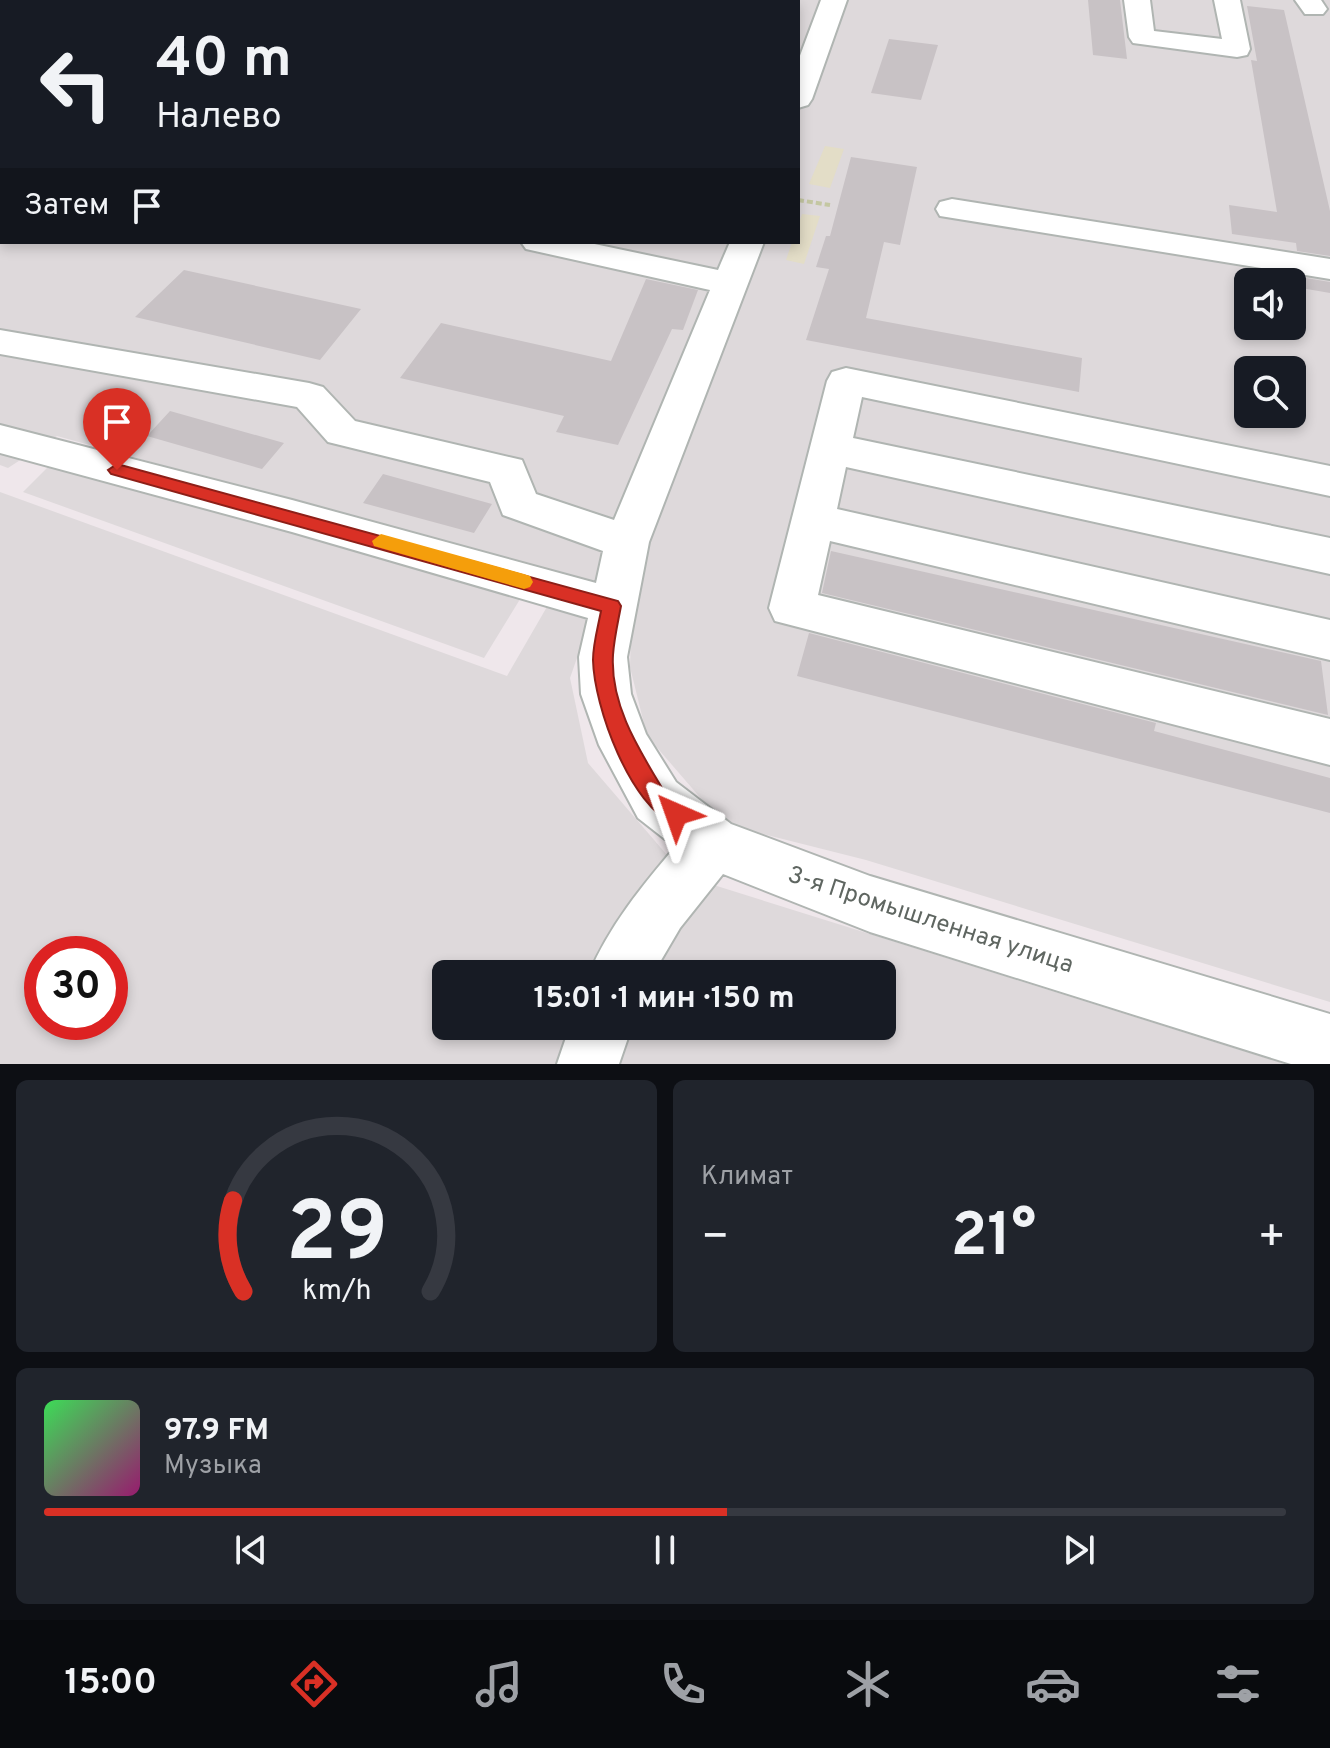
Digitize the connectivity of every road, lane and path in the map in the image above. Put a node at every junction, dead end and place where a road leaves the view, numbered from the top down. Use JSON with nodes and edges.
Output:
{"nodes":[{"id":1,"x":834,"y":0,"type":"edge"},
{"id":2,"x":1137,"y":0,"type":"edge"},
{"id":3,"x":1227,"y":0,"type":"edge"},
{"id":4,"x":808,"y":40,"type":"edge"},
{"id":5,"x":800,"y":87,"type":"edge"},
{"id":6,"x":800,"y":200,"type":"edge"},
{"id":7,"x":830,"y":205,"type":"dead end"},
{"id":8,"x":952,"y":209,"type":"dead end"},
{"id":9,"x":557,"y":244,"type":"edge"},
{"id":10,"x":739,"y":263,"type":"edge"},
{"id":11,"x":1330,"y":269,"type":"edge"},
{"id":12,"x":0,"y":342,"type":"edge"},
{"id":13,"x":0,"y":439,"type":"edge"},
{"id":14,"x":829,"y":448,"type":"junction"},
{"id":15,"x":1330,"y":481,"type":"edge"},
{"id":16,"x":812,"y":520,"type":"junction"},
{"id":17,"x":627,"y":542,"type":"junction"},
{"id":18,"x":1330,"y":556,"type":"edge"},
{"id":19,"x":611,"y":606,"type":"junction"},
{"id":20,"x":1330,"y":640,"type":"edge"},
{"id":21,"x":1330,"y":742,"type":"edge"},
{"id":22,"x":713,"y":843,"type":"junction"},
{"id":23,"x":628,"y":960,"type":"edge"},
{"id":24,"x":596,"y":1040,"type":"edge"},
{"id":25,"x":1330,"y":1045,"type":"edge"},
{"id":26,"x":588,"y":1064,"type":"edge"}],
"edges":[{"from":1,"to":4,"type":"street"},
{"from":2,"to":3,"type":"street"},
{"from":4,"to":5,"type":"street"},
{"from":6,"to":7,"type":"path"},
{"from":8,"to":11,"type":"street"},
{"from":9,"to":10,"type":"street"},
{"from":10,"to":17,"type":"street","name":"3-я Промышленная улица"},
{"from":12,"to":17,"type":"street"},
{"from":13,"to":19,"type":"street"},
{"from":14,"to":15,"type":"street"},
{"from":14,"to":16,"type":"street"},
{"from":14,"to":18,"type":"street"},
{"from":16,"to":20,"type":"street"},
{"from":16,"to":21,"type":"street"},
{"from":17,"to":19,"type":"street","name":"3-я Промышленная улица"},
{"from":19,"to":22,"type":"street","name":"3-я Промышленная улица"},
{"from":22,"to":23,"type":"street"},
{"from":22,"to":25,"type":"street","name":"3-я Промышленная улица"},
{"from":24,"to":26,"type":"street"}]}
